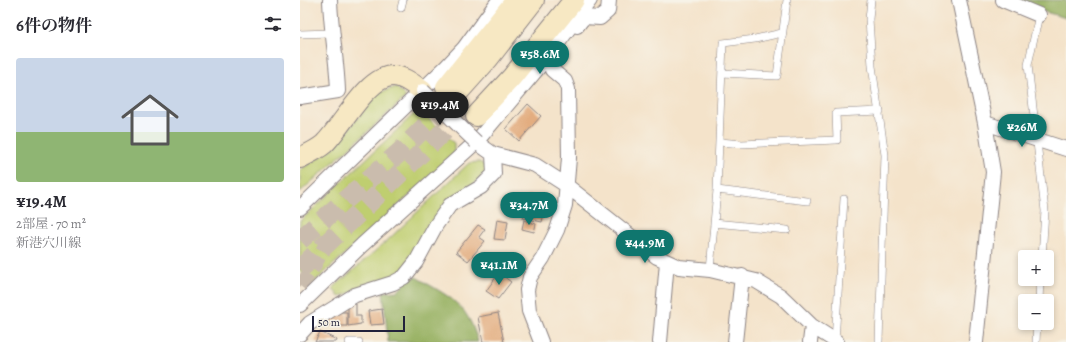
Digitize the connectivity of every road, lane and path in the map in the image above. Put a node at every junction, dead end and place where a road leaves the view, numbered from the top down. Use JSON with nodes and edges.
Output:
{"nodes":[{"id":1,"x":330,"y":0,"type":"edge"},
{"id":2,"x":403,"y":0,"type":"edge"},
{"id":3,"x":499,"y":0,"type":"edge"},
{"id":4,"x":516,"y":0,"type":"edge"},
{"id":5,"x":534,"y":0,"type":"edge"},
{"id":6,"x":557,"y":0,"type":"edge"},
{"id":7,"x":574,"y":0,"type":"edge"},
{"id":8,"x":590,"y":0,"type":"edge"},
{"id":9,"x":609,"y":0,"type":"edge"},
{"id":10,"x":787,"y":0,"type":"edge"},
{"id":11,"x":871,"y":0,"type":"edge"},
{"id":12,"x":959,"y":0,"type":"edge"},
{"id":13,"x":1003,"y":0,"type":"edge"},
{"id":14,"x":401,"y":8,"type":"dead end"},
{"id":15,"x":1039,"y":15,"type":"joint"},
{"id":16,"x":331,"y":33,"type":"junction"},
{"id":17,"x":782,"y":33,"type":"junction"},
{"id":18,"x":300,"y":34,"type":"edge"},
{"id":19,"x":722,"y":73,"type":"junction"},
{"id":20,"x":423,"y":91,"type":"junction"},
{"id":21,"x":300,"y":97,"type":"edge"},
{"id":22,"x":460,"y":103,"type":"junction"},
{"id":23,"x":880,"y":111,"type":"junction"},
{"id":24,"x":985,"y":123,"type":"junction"},
{"id":25,"x":1037,"y":138,"type":"junction"},
{"id":26,"x":476,"y":142,"type":"junction"},
{"id":27,"x":720,"y":142,"type":"junction"},
{"id":28,"x":1066,"y":149,"type":"edge"},
{"id":29,"x":493,"y":154,"type":"junction"},
{"id":30,"x":300,"y":158,"type":"edge"},
{"id":31,"x":566,"y":184,"type":"junction"},
{"id":32,"x":717,"y":190,"type":"junction"},
{"id":33,"x":844,"y":199,"type":"dead end"},
{"id":34,"x":807,"y":201,"type":"dead end"},
{"id":35,"x":300,"y":208,"type":"edge"},
{"id":36,"x":714,"y":223,"type":"junction"},
{"id":37,"x":787,"y":230,"type":"dead end"},
{"id":38,"x":1042,"y":250,"type":"edge"},
{"id":39,"x":667,"y":262,"type":"junction"},
{"id":40,"x":710,"y":270,"type":"junction"},
{"id":41,"x":742,"y":276,"type":"junction"},
{"id":42,"x":300,"y":305,"type":"edge"},
{"id":43,"x":812,"y":326,"type":"junction"},
{"id":44,"x":1037,"y":330,"type":"edge"},
{"id":45,"x":300,"y":334,"type":"edge"},
{"id":46,"x":836,"y":341,"type":"edge"},
{"id":47,"x":349,"y":342,"type":"edge"},
{"id":48,"x":359,"y":342,"type":"edge"},
{"id":49,"x":541,"y":342,"type":"edge"},
{"id":50,"x":660,"y":342,"type":"edge"},
{"id":51,"x":735,"y":342,"type":"edge"},
{"id":52,"x":810,"y":342,"type":"edge"},
{"id":53,"x":879,"y":342,"type":"edge"},
{"id":54,"x":976,"y":342,"type":"edge"},
{"id":55,"x":1036,"y":342,"type":"edge"}],
"edges":[{"from":1,"to":16,"type":"street"},
{"from":2,"to":14,"type":"lane"},
{"from":3,"to":20,"type":"street"},
{"from":4,"to":22,"type":"street"},
{"from":5,"to":22,"type":"street"},
{"from":6,"to":22,"type":"street"},
{"from":7,"to":22,"type":"street"},
{"from":8,"to":26,"type":"street"},
{"from":9,"to":31,"type":"street"},
{"from":10,"to":17,"type":"lane"},
{"from":11,"to":23,"type":"lane"},
{"from":12,"to":24,"type":"street"},
{"from":13,"to":15,"type":"street"},
{"from":15,"to":25,"type":"lane"},
{"from":16,"to":18,"type":"lane"},
{"from":16,"to":21,"type":"street"},
{"from":17,"to":19,"type":"lane"},
{"from":17,"to":19,"type":"lane"},
{"from":19,"to":27,"type":"lane"},
{"from":20,"to":26,"type":"street","bridge":true},
{"from":20,"to":30,"type":"street"},
{"from":20,"to":35,"type":"street"},
{"from":23,"to":27,"type":"lane"},
{"from":23,"to":53,"type":"lane"},
{"from":24,"to":25,"type":"street"},
{"from":24,"to":54,"type":"street"},
{"from":25,"to":28,"type":"street"},
{"from":25,"to":38,"type":"lane"},
{"from":26,"to":29,"type":"street"},
{"from":26,"to":42,"type":"street"},
{"from":27,"to":32,"type":"lane"},
{"from":29,"to":31,"type":"street"},
{"from":29,"to":45,"type":"street"},
{"from":31,"to":39,"type":"street"},
{"from":31,"to":49,"type":"street"},
{"from":32,"to":34,"type":"lane"},
{"from":32,"to":36,"type":"lane"},
{"from":33,"to":46,"type":"lane"},
{"from":36,"to":37,"type":"lane"},
{"from":36,"to":40,"type":"lane"},
{"from":39,"to":40,"type":"street"},
{"from":39,"to":50,"type":"street"},
{"from":40,"to":41,"type":"street"},
{"from":41,"to":43,"type":"street"},
{"from":41,"to":51,"type":"street"},
{"from":43,"to":46,"type":"street"},
{"from":43,"to":52,"type":"street"},
{"from":44,"to":55,"type":"lane"},
{"from":47,"to":48,"type":"lane"}]}
